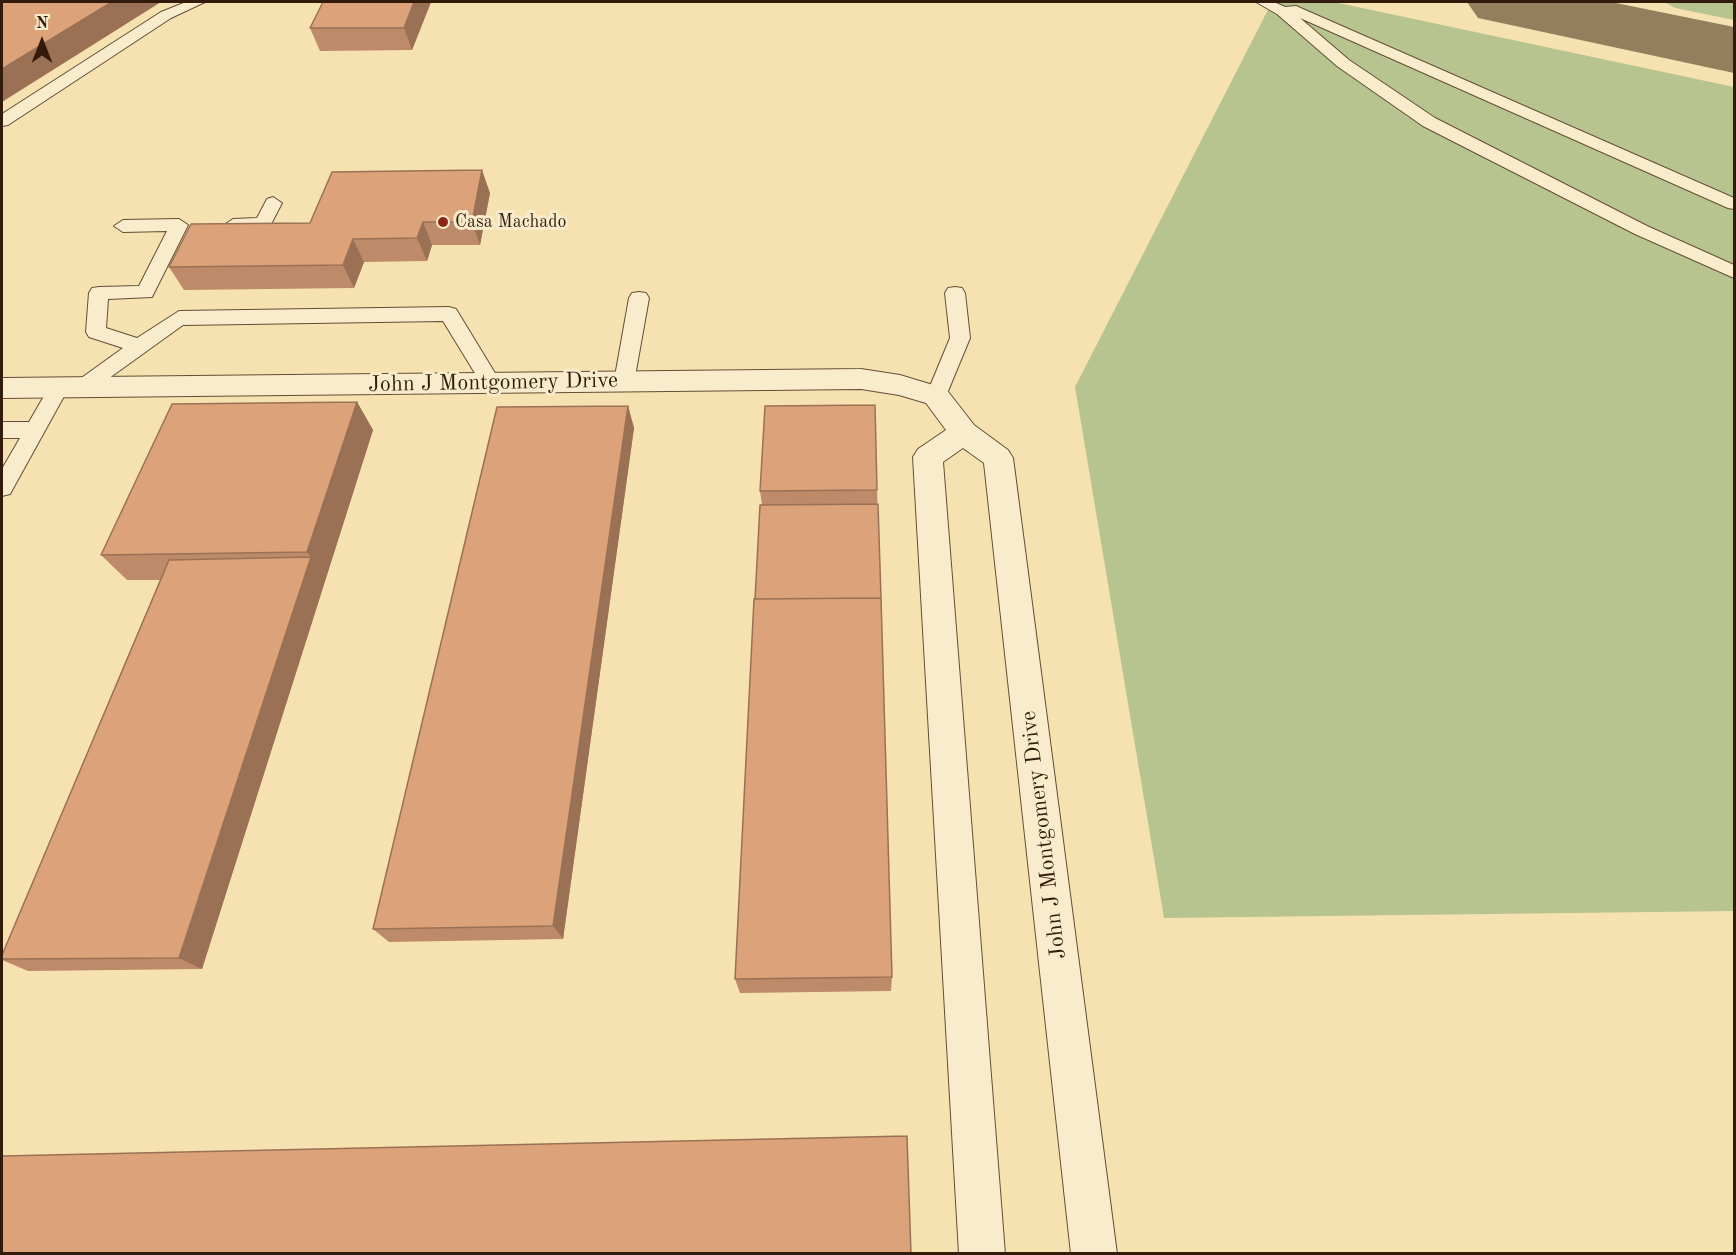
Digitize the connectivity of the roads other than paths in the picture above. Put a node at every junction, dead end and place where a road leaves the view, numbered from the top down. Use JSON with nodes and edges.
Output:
{"nodes":[{"id":1,"x":198,"y":2,"type":"edge"},
{"id":2,"x":1263,"y":2,"type":"edge"},
{"id":3,"x":1269,"y":2,"type":"edge"},
{"id":4,"x":1339,"y":30,"type":"junction"},
{"id":5,"x":1315,"y":39,"type":"junction"},
{"id":6,"x":2,"y":121,"type":"edge"},
{"id":7,"x":273,"y":203,"type":"dead end"},
{"id":8,"x":1734,"y":204,"type":"edge"},
{"id":9,"x":215,"y":225,"type":"edge"},
{"id":10,"x":123,"y":226,"type":"dead end"},
{"id":11,"x":1734,"y":272,"type":"edge"},
{"id":12,"x":955,"y":293,"type":"dead end"},
{"id":13,"x":639,"y":298,"type":"dead end"},
{"id":14,"x":140,"y":346,"type":"junction"},
{"id":15,"x":624,"y":382,"type":"junction"},
{"id":16,"x":491,"y":383,"type":"junction"},
{"id":17,"x":2,"y":388,"type":"edge"},
{"id":18,"x":69,"y":388,"type":"junction"},
{"id":19,"x":936,"y":396,"type":"junction"},
{"id":20,"x":2,"y":430,"type":"edge"},
{"id":21,"x":34,"y":430,"type":"junction"},
{"id":22,"x":964,"y":433,"type":"junction"},
{"id":23,"x":2,"y":488,"type":"edge"},
{"id":24,"x":982,"y":1254,"type":"edge"},
{"id":25,"x":1094,"y":1254,"type":"edge"}],
"edges":[{"from":1,"to":6,"type":"lane"},
{"from":2,"to":5,"type":"lane"},
{"from":3,"to":4,"type":"lane"},
{"from":4,"to":5,"type":"lane"},
{"from":4,"to":8,"type":"lane"},
{"from":5,"to":11,"type":"lane"},
{"from":7,"to":9,"type":"lane"},
{"from":10,"to":14,"type":"lane"},
{"from":12,"to":19,"type":"lane"},
{"from":13,"to":15,"type":"lane"},
{"from":14,"to":16,"type":"lane"},
{"from":14,"to":18,"type":"lane"},
{"from":15,"to":16,"type":"street","name":"John J Montgomery Drive"},
{"from":15,"to":19,"type":"street","name":"John J Montgomery Drive"},
{"from":16,"to":18,"type":"street","name":"John J Montgomery Drive"},
{"from":17,"to":18,"type":"street","name":"John J Montgomery Drive"},
{"from":18,"to":21,"type":"lane"},
{"from":19,"to":22,"type":"street","name":"John J Montgomery Drive"},
{"from":20,"to":21,"type":"lane"},
{"from":21,"to":23,"type":"lane"},
{"from":22,"to":24,"type":"street"},
{"from":22,"to":25,"type":"street","name":"John J Montgomery Drive"}]}
